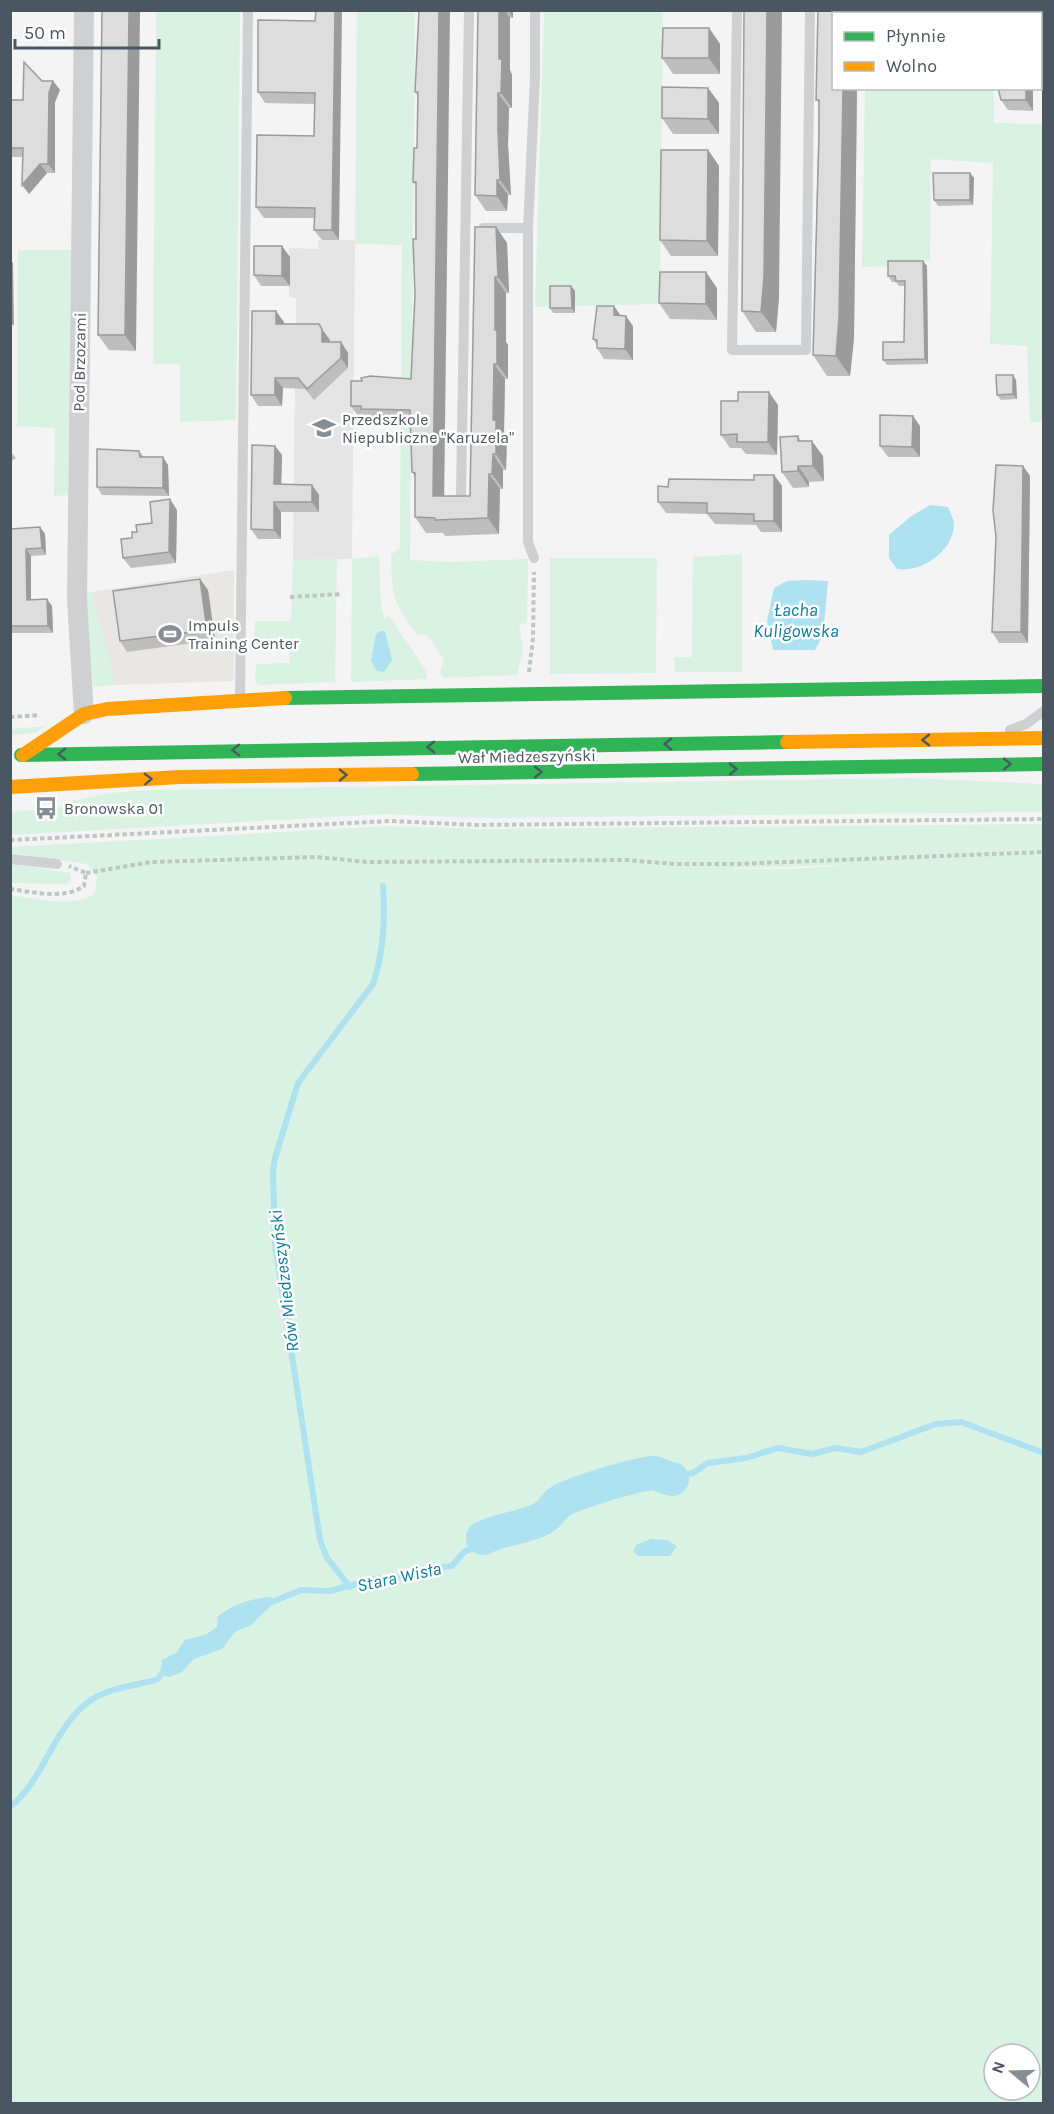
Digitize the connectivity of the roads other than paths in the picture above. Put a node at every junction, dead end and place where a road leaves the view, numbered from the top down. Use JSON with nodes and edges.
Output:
{"nodes":[{"id":1,"x":84,"y":10,"type":"edge"},
{"id":2,"x":248,"y":10,"type":"edge"},
{"id":3,"x":469,"y":10,"type":"edge"},
{"id":4,"x":535,"y":10,"type":"edge"},
{"id":5,"x":737,"y":10,"type":"edge"},
{"id":6,"x":810,"y":10,"type":"edge"},
{"id":7,"x":467,"y":228,"type":"junction"},
{"id":8,"x":528,"y":228,"type":"junction"},
{"id":9,"x":461,"y":495,"type":"edge"},
{"id":10,"x":534,"y":558,"type":"road end"},
{"id":11,"x":1044,"y":686,"type":"edge"},
{"id":12,"x":240,"y":699,"type":"junction"},
{"id":13,"x":1044,"y":711,"type":"edge"},
{"id":14,"x":84,"y":714,"type":"junction"},
{"id":15,"x":1044,"y":738,"type":"edge"},
{"id":16,"x":985,"y":739,"type":"junction"},
{"id":17,"x":16,"y":755,"type":"edge"},
{"id":18,"x":1044,"y":764,"type":"edge"},
{"id":19,"x":10,"y":787,"type":"edge"},
{"id":20,"x":10,"y":859,"type":"edge"},
{"id":21,"x":57,"y":864,"type":"road end"}],
"edges":[{"from":1,"to":14,"type":"street","name":"Pod Brzozami"},
{"from":2,"to":12,"type":"lane"},
{"from":3,"to":7,"type":"lane"},
{"from":4,"to":8,"type":"lane"},
{"from":5,"to":6,"type":"lane"},
{"from":7,"to":8,"type":"lane"},
{"from":7,"to":9,"type":"lane"},
{"from":8,"to":10,"type":"lane"},
{"from":11,"to":12,"type":"main road"},
{"from":12,"to":14,"type":"main road"},
{"from":13,"to":16,"type":"lane"},
{"from":14,"to":17,"type":"main road"},
{"from":15,"to":16,"type":"main road","name":"Wał Miedzeszyński"},
{"from":16,"to":17,"type":"main road","name":"Wał Miedzeszyński","one_way":true},
{"from":19,"to":18,"type":"main road","name":"Wał Miedzeszyński","one_way":true},
{"from":20,"to":21,"type":"lane"}]}
